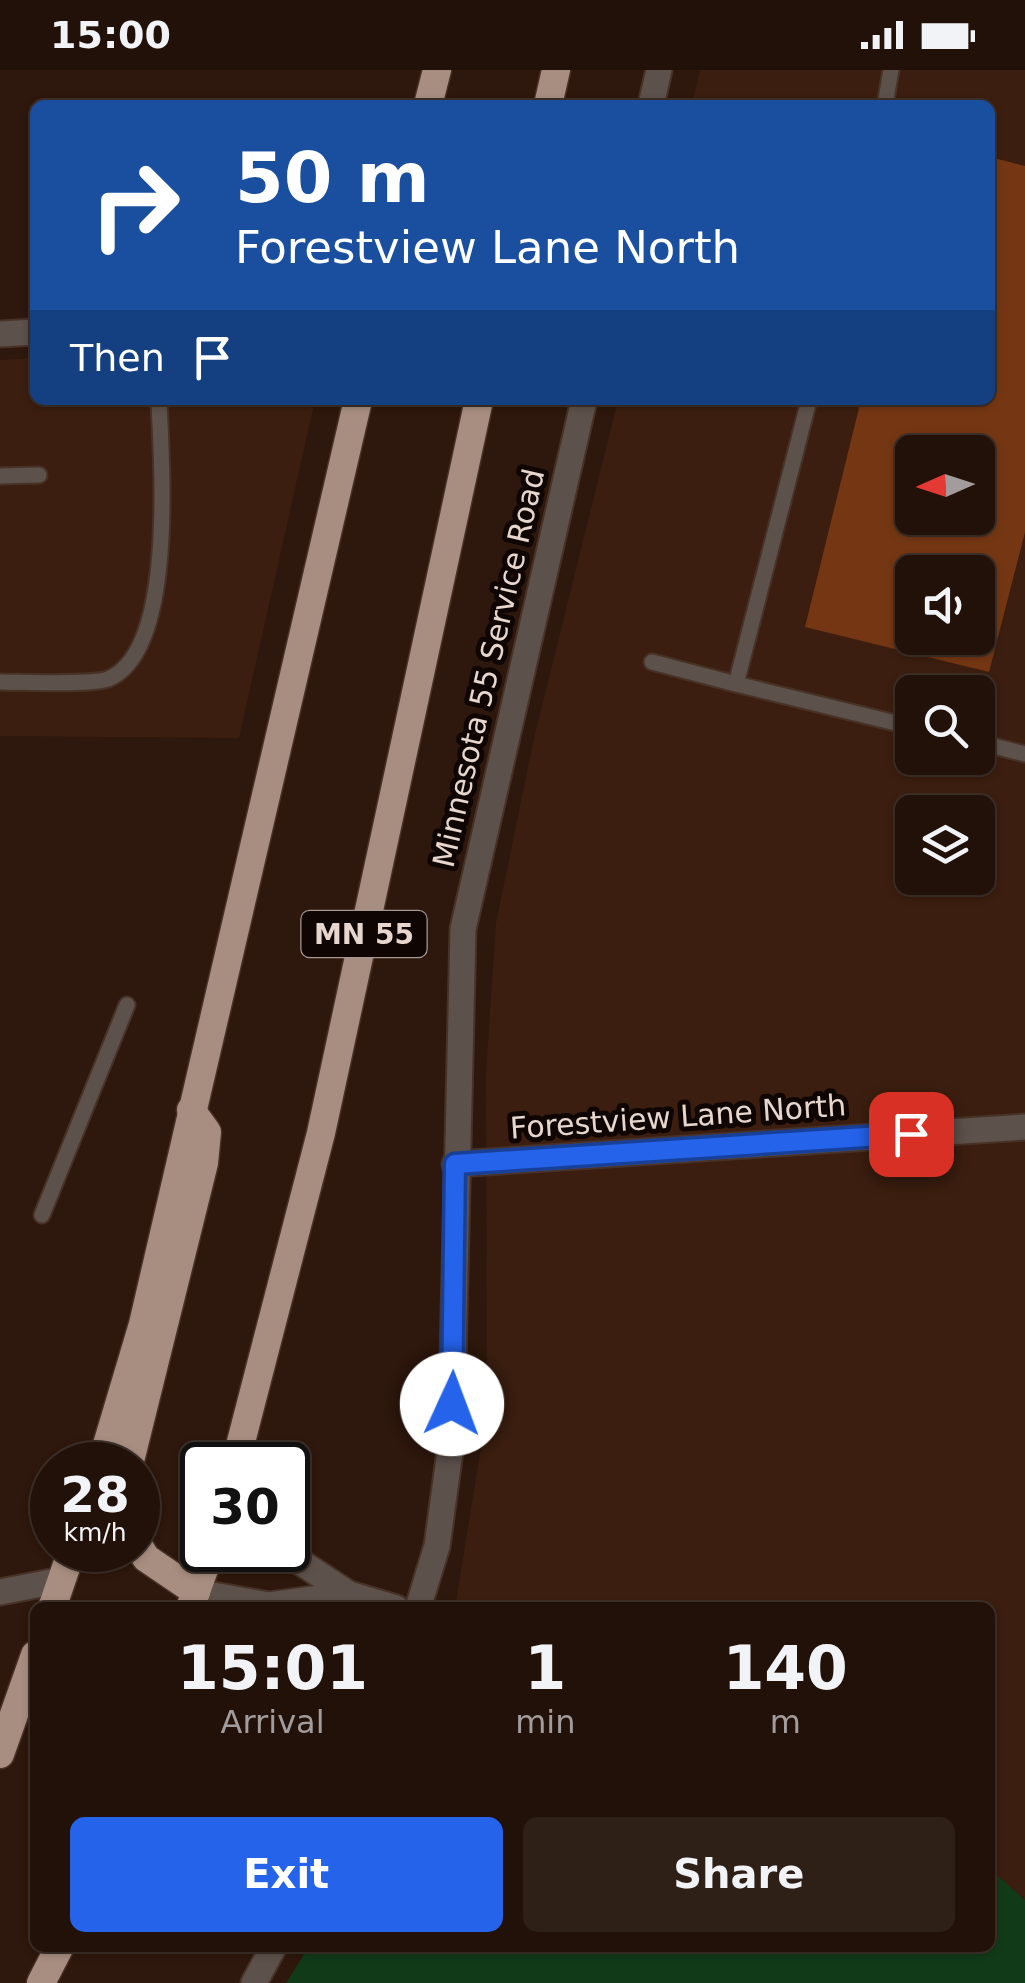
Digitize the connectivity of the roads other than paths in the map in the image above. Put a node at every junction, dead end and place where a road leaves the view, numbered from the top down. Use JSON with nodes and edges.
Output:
{"nodes":[{"id":1,"x":437,"y":70,"type":"edge"},
{"id":2,"x":556,"y":70,"type":"edge"},
{"id":3,"x":659,"y":70,"type":"edge"},
{"id":4,"x":891,"y":70,"type":"edge"},
{"id":5,"x":429,"y":100,"type":"edge"},
{"id":6,"x":549,"y":100,"type":"edge"},
{"id":7,"x":652,"y":100,"type":"edge"},
{"id":8,"x":885,"y":100,"type":"edge"},
{"id":9,"x":30,"y":332,"type":"edge"},
{"id":10,"x":0,"y":334,"type":"edge"},
{"id":11,"x":159,"y":405,"type":"edge"},
{"id":12,"x":357,"y":405,"type":"edge"},
{"id":13,"x":479,"y":405,"type":"edge"},
{"id":14,"x":583,"y":405,"type":"edge"},
{"id":15,"x":809,"y":405,"type":"edge"},
{"id":16,"x":39,"y":475,"type":"dead end"},
{"id":17,"x":0,"y":476,"type":"edge"},
{"id":18,"x":652,"y":662,"type":"dead end"},
{"id":19,"x":0,"y":682,"type":"edge"},
{"id":20,"x":736,"y":684,"type":"junction"},
{"id":21,"x":895,"y":722,"type":"edge"},
{"id":22,"x":995,"y":746,"type":"edge"},
{"id":23,"x":1025,"y":753,"type":"edge"},
{"id":24,"x":127,"y":1005,"type":"dead end"},
{"id":25,"x":190,"y":1110,"type":"junction"},
{"id":26,"x":1025,"y":1127,"type":"edge"},
{"id":27,"x":455,"y":1164,"type":"junction"},
{"id":28,"x":42,"y":1214,"type":"dead end"},
{"id":29,"x":107,"y":1442,"type":"edge"},
{"id":30,"x":136,"y":1442,"type":"edge"},
{"id":31,"x":242,"y":1442,"type":"edge"},
{"id":32,"x":310,"y":1568,"type":"edge"},
{"id":33,"x":160,"y":1571,"type":"edge"},
{"id":34,"x":65,"y":1572,"type":"edge"},
{"id":35,"x":203,"y":1572,"type":"edge"},
{"id":36,"x":62,"y":1580,"type":"junction"},
{"id":37,"x":0,"y":1592,"type":"edge"},
{"id":38,"x":349,"y":1594,"type":"junction"},
{"id":39,"x":193,"y":1600,"type":"edge"},
{"id":40,"x":54,"y":1602,"type":"edge"},
{"id":41,"x":223,"y":1602,"type":"edge"},
{"id":42,"x":291,"y":1602,"type":"edge"},
{"id":43,"x":376,"y":1602,"type":"edge"},
{"id":44,"x":420,"y":1602,"type":"edge"},
{"id":45,"x":30,"y":1669,"type":"edge"},
{"id":46,"x":0,"y":1754,"type":"edge"},
{"id":47,"x":57,"y":1952,"type":"edge"},
{"id":48,"x":271,"y":1952,"type":"edge"},
{"id":49,"x":41,"y":1983,"type":"edge"},
{"id":50,"x":254,"y":1983,"type":"edge"}],
"edges":[{"from":1,"to":5,"type":"highway"},
{"from":2,"to":6,"type":"highway"},
{"from":3,"to":7,"type":"street"},
{"from":4,"to":8,"type":"lane"},
{"from":9,"to":10,"type":"street"},
{"from":11,"to":19,"type":"lane"},
{"from":12,"to":25,"type":"highway"},
{"from":13,"to":31,"type":"highway","number":"MN 55"},
{"from":14,"to":27,"type":"street","name":"Minnesota 55 Service Road"},
{"from":15,"to":20,"type":"lane"},
{"from":16,"to":17,"type":"lane"},
{"from":18,"to":20,"type":"lane"},
{"from":20,"to":21,"type":"lane"},
{"from":22,"to":23,"type":"lane"},
{"from":24,"to":28,"type":"lane"},
{"from":25,"to":29,"type":"highway"},
{"from":25,"to":30,"type":"highway"},
{"from":26,"to":27,"type":"street","name":"Forestview Lane North"},
{"from":27,"to":44,"type":"street","name":"Minnesota 55 Service Road"},
{"from":32,"to":38,"type":"street"},
{"from":33,"to":39,"type":"highway"},
{"from":34,"to":36,"type":"highway"},
{"from":35,"to":39,"type":"highway"},
{"from":36,"to":37,"type":"street"},
{"from":36,"to":40,"type":"highway"},
{"from":38,"to":42,"type":"street"},
{"from":38,"to":43,"type":"street"},
{"from":39,"to":41,"type":"street"},
{"from":45,"to":46,"type":"highway"},
{"from":47,"to":49,"type":"highway"},
{"from":48,"to":50,"type":"street"}]}
